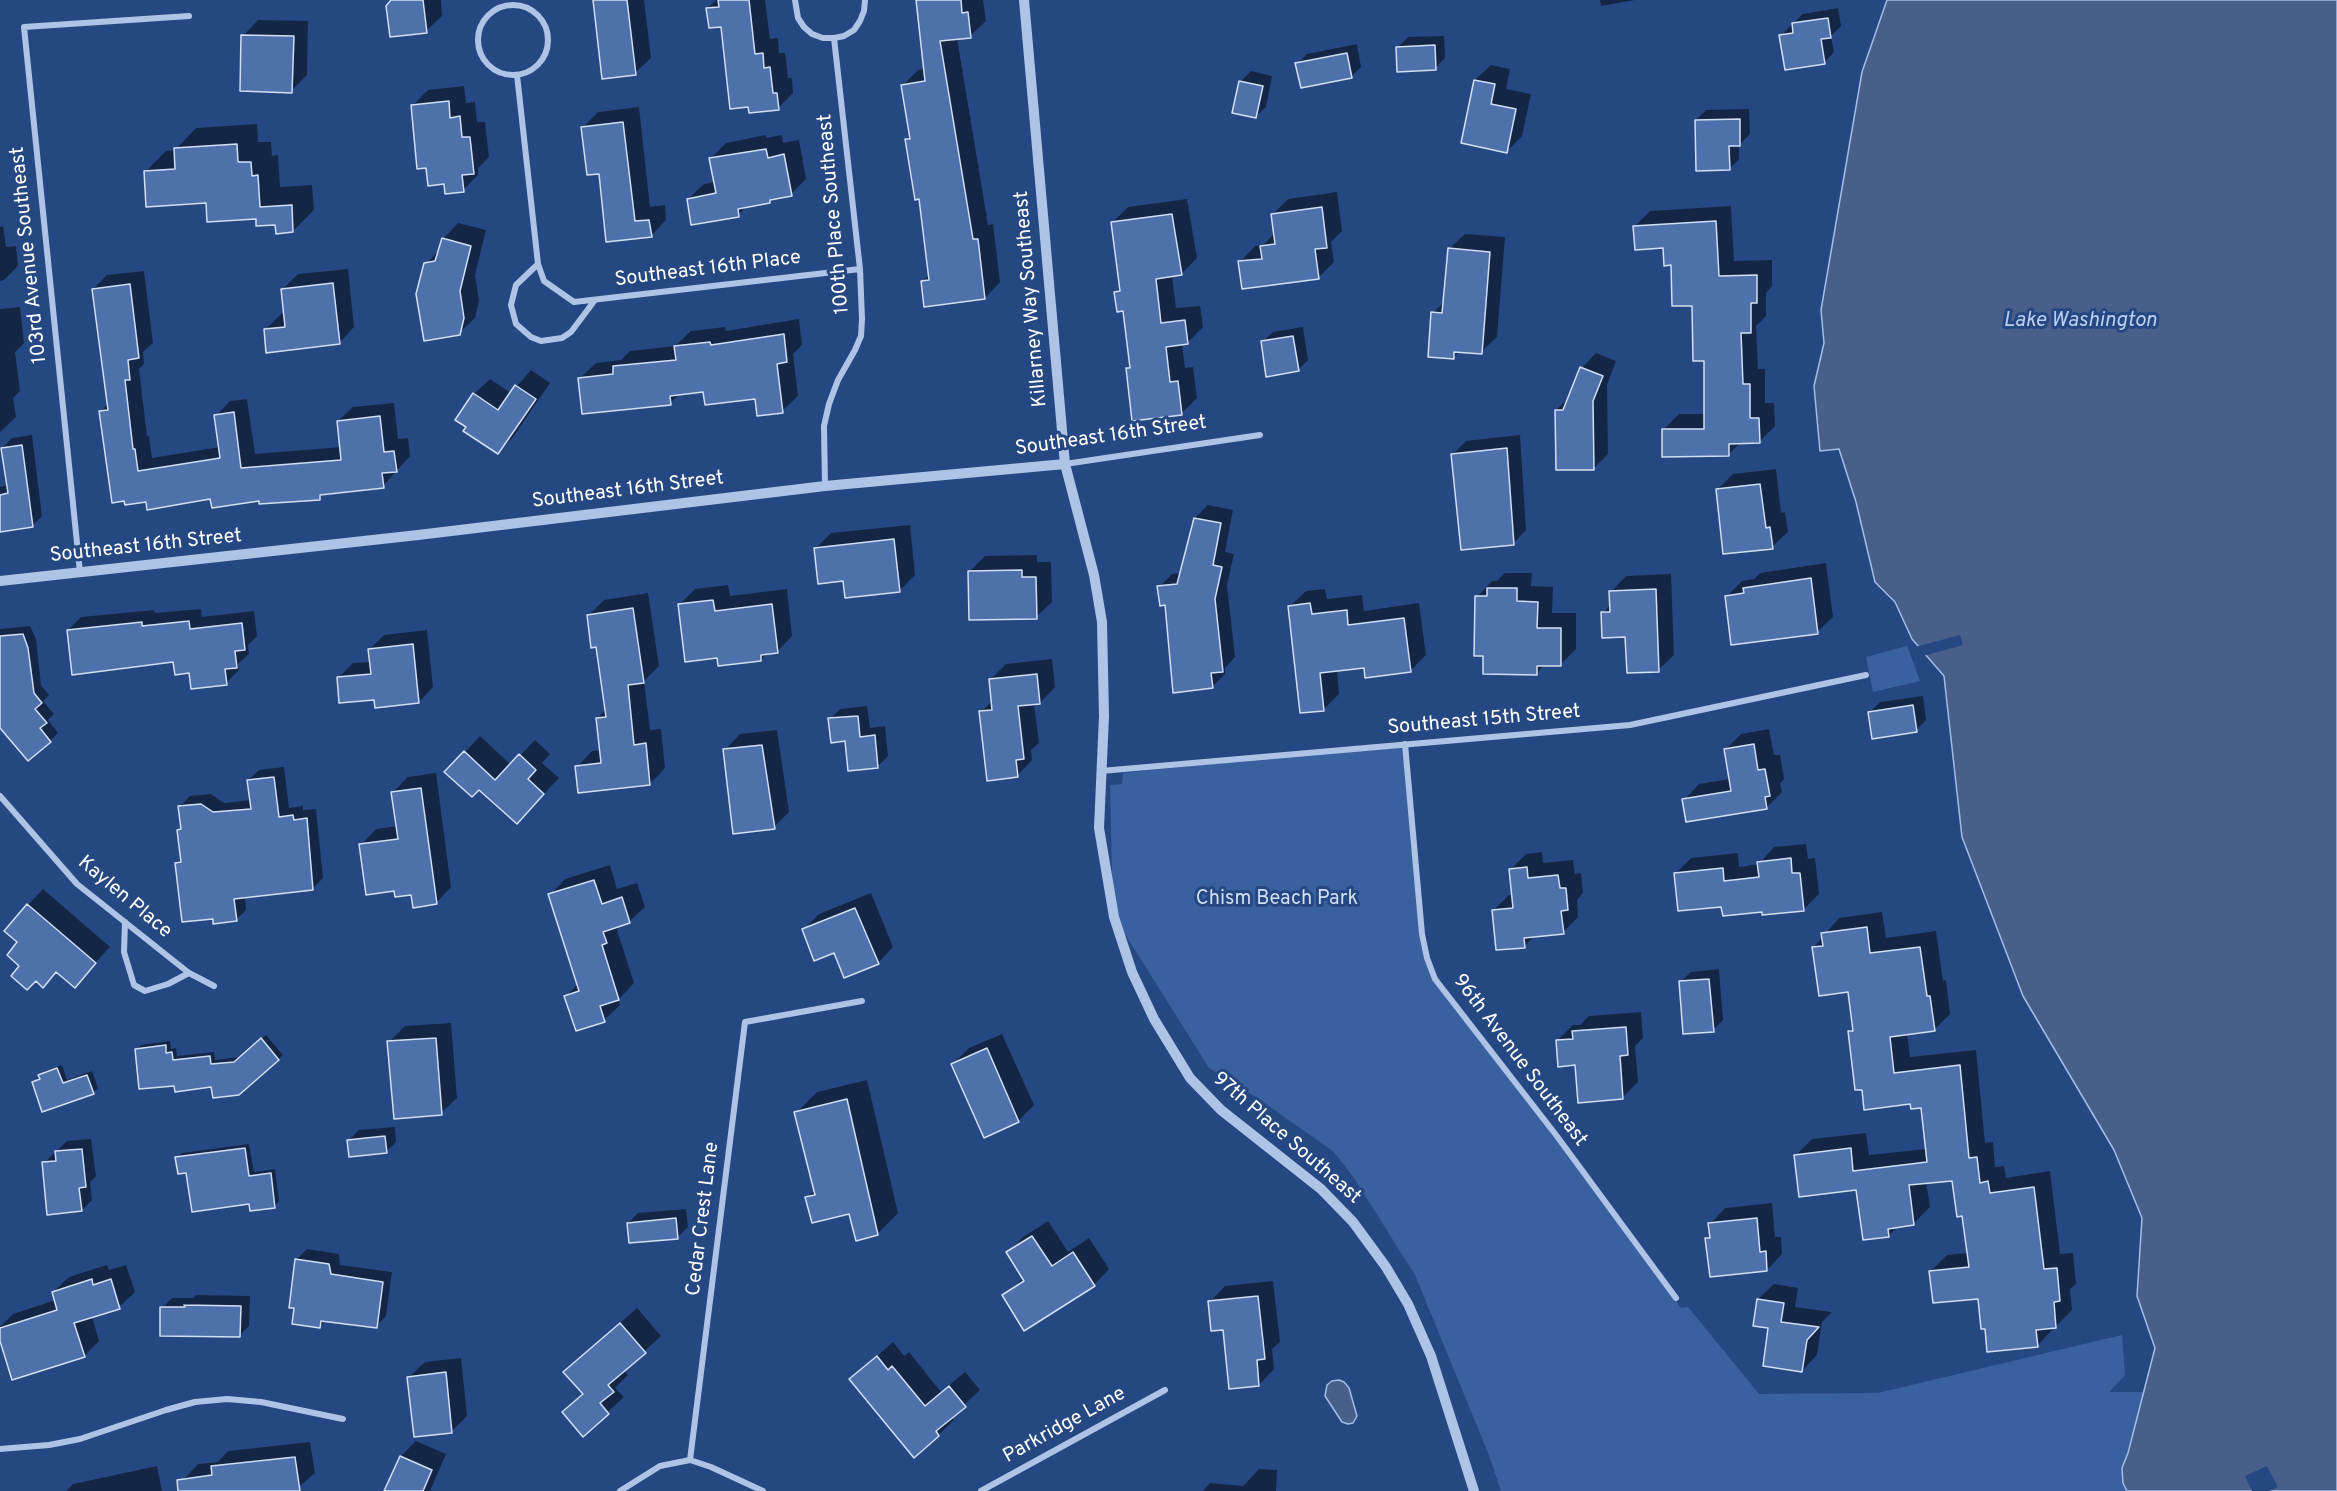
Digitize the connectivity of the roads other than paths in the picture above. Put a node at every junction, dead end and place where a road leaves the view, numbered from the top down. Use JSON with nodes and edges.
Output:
{"nodes":[{"id":1,"x":795,"y":0,"type":"edge"},
{"id":2,"x":865,"y":0,"type":"edge"},
{"id":3,"x":1024,"y":0,"type":"edge"},
{"id":4,"x":189,"y":16,"type":"dead end"},
{"id":5,"x":834,"y":38,"type":"junction"},
{"id":6,"x":517,"y":75,"type":"junction"},
{"id":7,"x":538,"y":264,"type":"junction"},
{"id":8,"x":860,"y":269,"type":"junction"},
{"id":9,"x":595,"y":300,"type":"junction"},
{"id":10,"x":1260,"y":435,"type":"dead end"},
{"id":11,"x":1065,"y":464,"type":"junction"},
{"id":12,"x":825,"y":486,"type":"junction"},
{"id":13,"x":80,"y":572,"type":"junction"},
{"id":14,"x":0,"y":580,"type":"edge"},
{"id":15,"x":1866,"y":675,"type":"dead end"},
{"id":16,"x":1405,"y":744,"type":"junction"},
{"id":17,"x":1101,"y":771,"type":"junction"},
{"id":18,"x":0,"y":795,"type":"edge"},
{"id":19,"x":125,"y":922,"type":"junction"},
{"id":20,"x":189,"y":973,"type":"junction"},
{"id":21,"x":214,"y":986,"type":"dead end"},
{"id":22,"x":862,"y":1001,"type":"dead end"},
{"id":23,"x":1676,"y":1298,"type":"dead end"},
{"id":24,"x":1165,"y":1390,"type":"dead end"},
{"id":25,"x":343,"y":1419,"type":"dead end"},
{"id":26,"x":0,"y":1449,"type":"edge"},
{"id":27,"x":690,"y":1460,"type":"junction"},
{"id":28,"x":620,"y":1491,"type":"edge"},
{"id":29,"x":763,"y":1491,"type":"edge"},
{"id":30,"x":981,"y":1491,"type":"edge"},
{"id":31,"x":1474,"y":1491,"type":"edge"}],
"edges":[{"from":1,"to":5,"type":"street"},
{"from":2,"to":5,"type":"street"},
{"from":3,"to":11,"type":"street","name":"Killarney Way Southeast"},
{"from":4,"to":13,"type":"street","name":"103rd Avenue Southeast"},
{"from":5,"to":8,"type":"street","name":"100th Place Southeast"},
{"from":6,"to":6,"type":"street"},
{"from":6,"to":7,"type":"street"},
{"from":7,"to":9,"type":"street","name":"Southeast 16th Place"},
{"from":7,"to":9,"type":"street","name":"Southeast 16th Place"},
{"from":8,"to":9,"type":"street","name":"Southeast 16th Place"},
{"from":8,"to":12,"type":"street","name":"100th Place Southeast"},
{"from":10,"to":11,"type":"street","name":"Southeast 16th Street"},
{"from":11,"to":12,"type":"street","name":"Southeast 16th Street"},
{"from":11,"to":17,"type":"street","name":"Killarney Way Southeast"},
{"from":12,"to":13,"type":"street","name":"Southeast 16th Street"},
{"from":13,"to":14,"type":"street","name":"Southeast 16th Street"},
{"from":15,"to":16,"type":"street","name":"Southeast 15th Street"},
{"from":16,"to":17,"type":"street","name":"Southeast 15th Street"},
{"from":16,"to":23,"type":"street","name":"96th Avenue Southeast"},
{"from":17,"to":31,"type":"street","name":"97th Place Southeast"},
{"from":18,"to":19,"type":"street","name":"Kaylen Place"},
{"from":19,"to":20,"type":"street","name":"Kaylen Place"},
{"from":19,"to":20,"type":"street"},
{"from":20,"to":21,"type":"street","name":"Kaylen Place"},
{"from":22,"to":27,"type":"street","name":"Cedar Crest Lane"},
{"from":24,"to":30,"type":"street","name":"Parkridge Lane"},
{"from":25,"to":26,"type":"street"},
{"from":27,"to":28,"type":"street"},
{"from":27,"to":29,"type":"street"}]}
